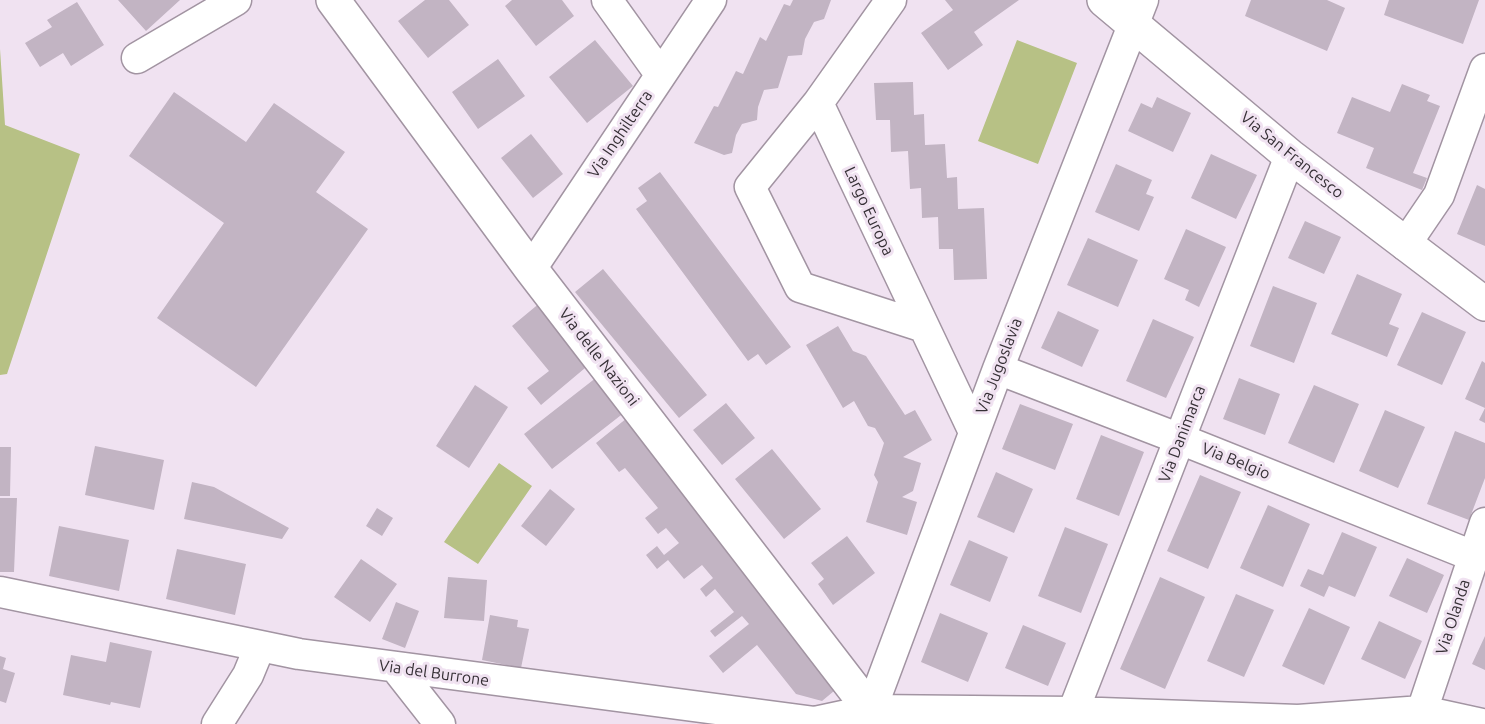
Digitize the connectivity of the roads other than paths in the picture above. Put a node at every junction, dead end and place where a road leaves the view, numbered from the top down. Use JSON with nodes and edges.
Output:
{"nodes":[{"id":1,"x":236,"y":0,"type":"edge"},
{"id":2,"x":333,"y":0,"type":"edge"},
{"id":3,"x":607,"y":0,"type":"edge"},
{"id":4,"x":711,"y":0,"type":"edge"},
{"id":5,"x":891,"y":0,"type":"edge"},
{"id":6,"x":1104,"y":0,"type":"edge"},
{"id":7,"x":1138,"y":12,"type":"edge"},
{"id":8,"x":137,"y":58,"type":"dead end"},
{"id":9,"x":1485,"y":69,"type":"edge"},
{"id":10,"x":660,"y":74,"type":"junction"},
{"id":11,"x":818,"y":103,"type":"junction"},
{"id":12,"x":1290,"y":156,"type":"junction"},
{"id":13,"x":1405,"y":245,"type":"junction"},
{"id":14,"x":531,"y":269,"type":"junction"},
{"id":15,"x":1485,"y":304,"type":"edge"},
{"id":16,"x":924,"y":327,"type":"junction"},
{"id":17,"x":998,"y":369,"type":"junction"},
{"id":18,"x":974,"y":432,"type":"junction"},
{"id":19,"x":1180,"y":439,"type":"junction"},
{"id":20,"x":1485,"y":523,"type":"edge"},
{"id":21,"x":1473,"y":556,"type":"junction"},
{"id":22,"x":0,"y":592,"type":"edge"},
{"id":23,"x":260,"y":646,"type":"junction"},
{"id":24,"x":396,"y":668,"type":"junction"},
{"id":25,"x":1422,"y":711,"type":"junction"},
{"id":26,"x":1073,"y":712,"type":"junction"},
{"id":27,"x":876,"y":717,"type":"edge"},
{"id":28,"x":1298,"y":722,"type":"edge"},
{"id":29,"x":217,"y":724,"type":"edge"},
{"id":30,"x":440,"y":724,"type":"edge"},
{"id":31,"x":1482,"y":724,"type":"edge"}],
"edges":[{"from":1,"to":8,"type":"street"},
{"from":2,"to":14,"type":"main road","name":"Via delle Nazioni"},
{"from":3,"to":10,"type":"street"},
{"from":4,"to":10,"type":"street","name":"Via Inghilterra"},
{"from":5,"to":11,"type":"street"},
{"from":6,"to":7,"type":"main road","name":"Via San Francesco"},
{"from":7,"to":12,"type":"main road","name":"Via San Francesco"},
{"from":7,"to":17,"type":"street","name":"Via Jugoslavia"},
{"from":9,"to":13,"type":"street"},
{"from":10,"to":14,"type":"street","name":"Via Inghilterra"},
{"from":11,"to":16,"type":"street","name":"Largo Europa"},
{"from":11,"to":16,"type":"street"},
{"from":12,"to":13,"type":"main road","name":"Via San Francesco"},
{"from":12,"to":19,"type":"street","name":"Via Danimarca"},
{"from":13,"to":15,"type":"main road","name":"Via San Francesco"},
{"from":14,"to":27,"type":"main road","name":"Via delle Nazioni"},
{"from":16,"to":18,"type":"street","name":"Largo Europa"},
{"from":17,"to":18,"type":"street","name":"Via Jugoslavia"},
{"from":17,"to":19,"type":"street","name":"Via Belgio"},
{"from":18,"to":27,"type":"street","name":"Via Jugoslavia"},
{"from":19,"to":21,"type":"street","name":"Via Belgio"},
{"from":19,"to":26,"type":"street","name":"Via Danimarca"},
{"from":20,"to":21,"type":"street","name":"Via Olanda"},
{"from":21,"to":25,"type":"street","name":"Via Olanda"},
{"from":22,"to":23,"type":"street","name":"Via del Burrone"},
{"from":23,"to":24,"type":"street","name":"Via del Burrone"},
{"from":23,"to":29,"type":"street"},
{"from":24,"to":27,"type":"street","name":"Via del Burrone"},
{"from":24,"to":30,"type":"street"},
{"from":25,"to":28,"type":"street","name":"Via del Burrone"},
{"from":25,"to":31,"type":"street","name":"Via del Burrone"},
{"from":26,"to":27,"type":"street","name":"Via del Burrone"},
{"from":26,"to":28,"type":"street","name":"Via del Burrone"}]}
